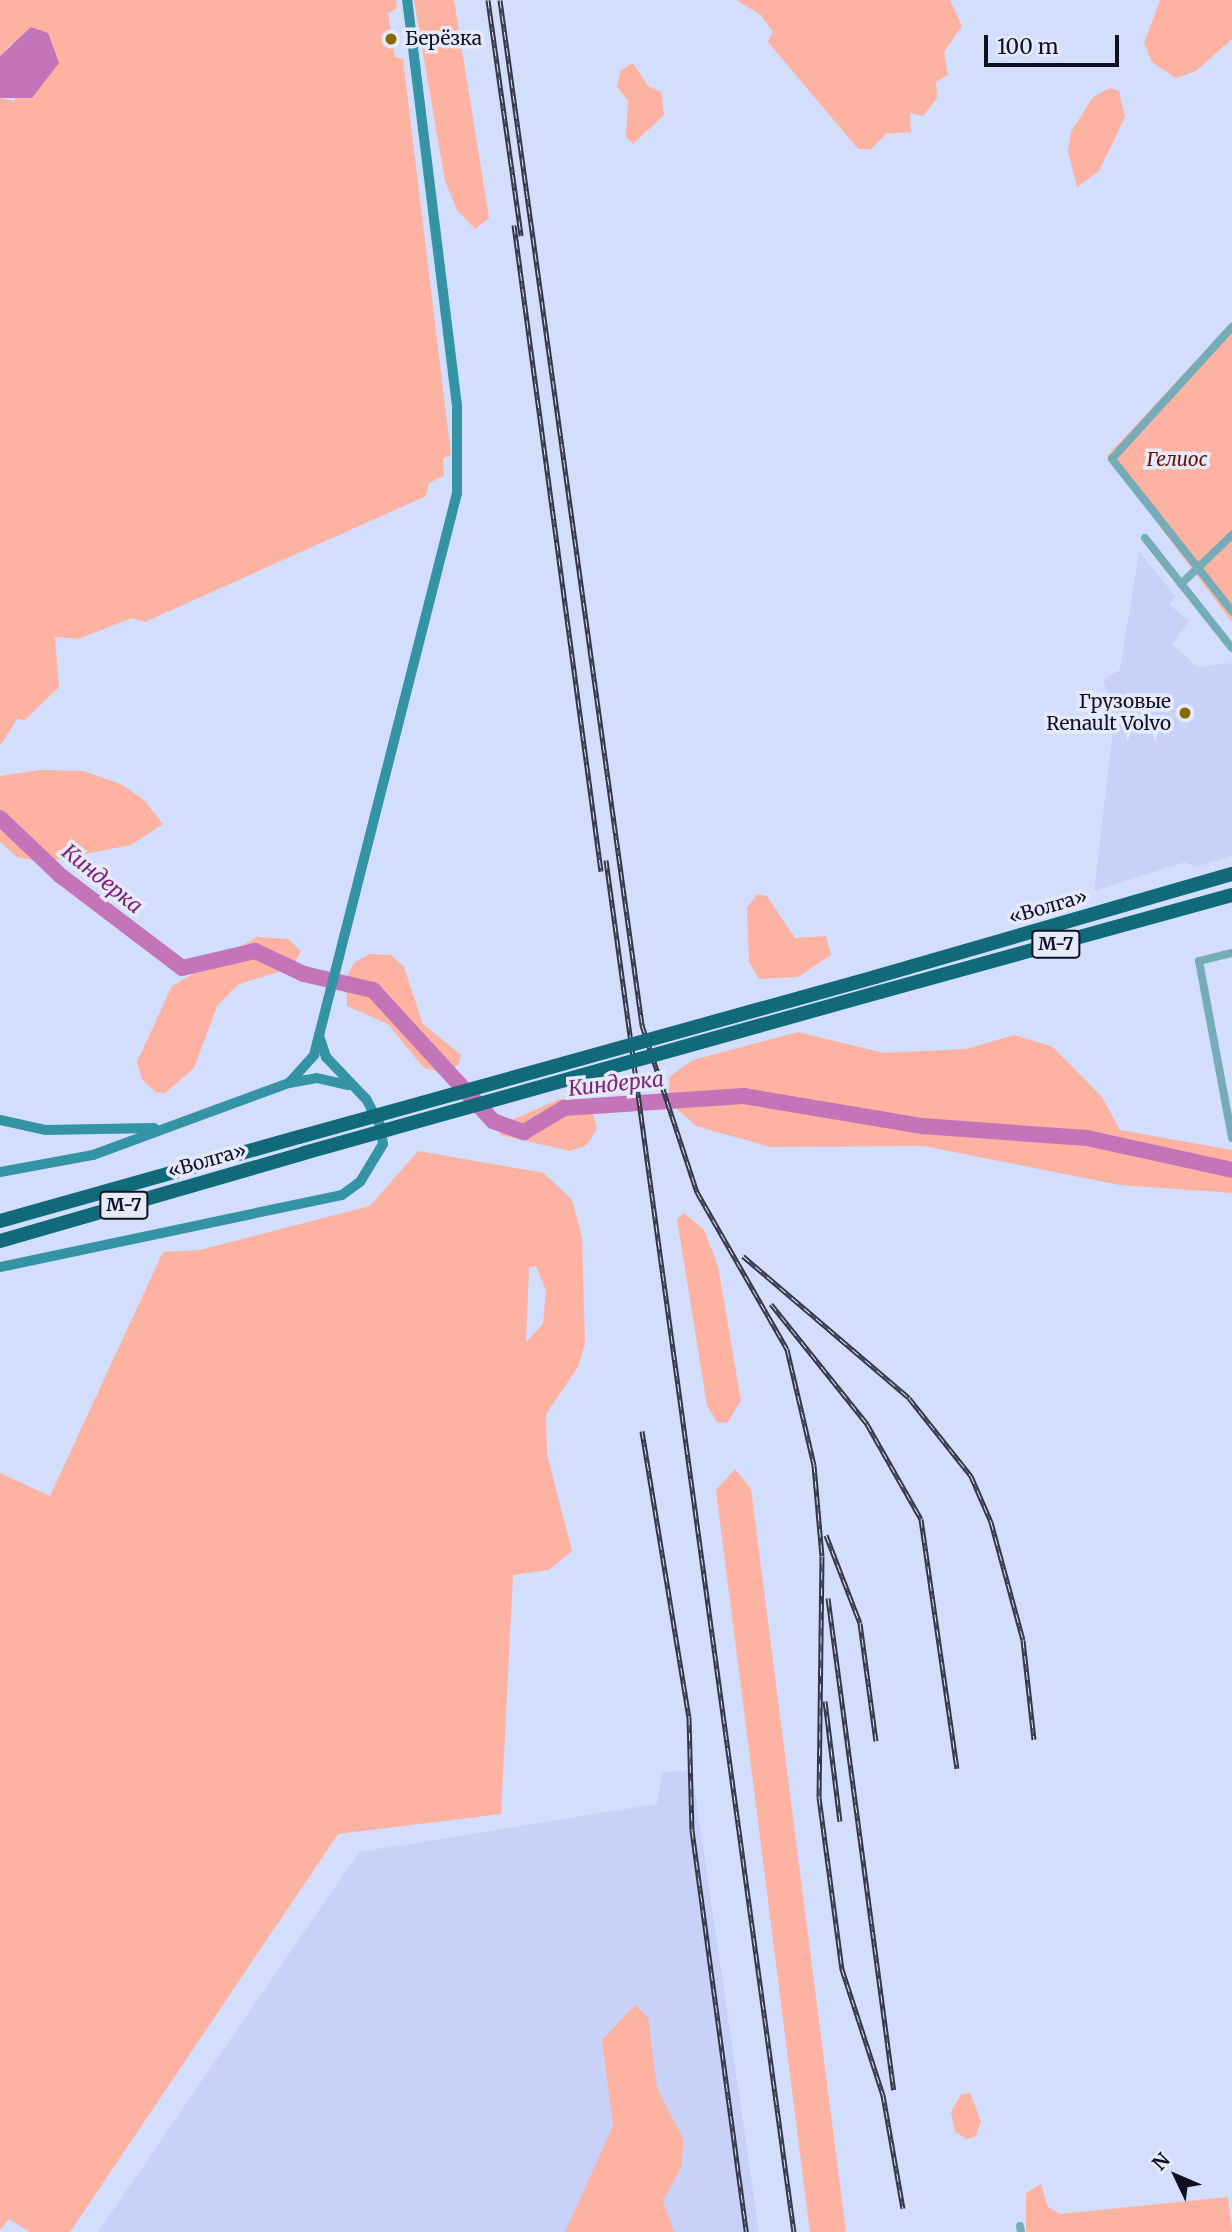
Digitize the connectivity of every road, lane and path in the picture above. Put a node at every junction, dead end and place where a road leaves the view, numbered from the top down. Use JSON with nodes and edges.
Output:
{"nodes":[{"id":1,"x":407,"y":0,"type":"edge"},
{"id":2,"x":1232,"y":327,"type":"edge"},
{"id":3,"x":1232,"y":535,"type":"edge"},
{"id":4,"x":1145,"y":538,"type":"dead end"},
{"id":5,"x":1198,"y":568,"type":"junction"},
{"id":6,"x":1181,"y":584,"type":"junction"},
{"id":7,"x":1232,"y":611,"type":"edge"},
{"id":8,"x":1232,"y":648,"type":"edge"},
{"id":9,"x":1232,"y":874,"type":"edge"},
{"id":10,"x":1232,"y":895,"type":"edge"},
{"id":11,"x":1232,"y":953,"type":"edge"},
{"id":12,"x":319,"y":1035,"type":"junction"},
{"id":13,"x":289,"y":1083,"type":"junction"},
{"id":14,"x":354,"y":1087,"type":"junction"},
{"id":15,"x":0,"y":1120,"type":"edge"},
{"id":16,"x":164,"y":1127,"type":"junction"},
{"id":17,"x":1232,"y":1138,"type":"edge"},
{"id":18,"x":0,"y":1172,"type":"edge"},
{"id":19,"x":0,"y":1221,"type":"edge"},
{"id":20,"x":0,"y":1241,"type":"edge"},
{"id":21,"x":0,"y":1267,"type":"edge"}],
"edges":[{"from":1,"to":12,"type":"street"},
{"from":2,"to":5,"type":"street"},
{"from":3,"to":5,"type":"street"},
{"from":4,"to":6,"type":"street"},
{"from":5,"to":6,"type":"street"},
{"from":5,"to":7,"type":"street"},
{"from":6,"to":8,"type":"street"},
{"from":9,"to":19,"type":"highway","name":"«Волга»","number":"М-7","bridge":true},
{"from":10,"to":20,"type":"highway","name":"«Волга»","number":"М-7","bridge":true},
{"from":11,"to":17,"type":"street"},
{"from":12,"to":13,"type":"street"},
{"from":12,"to":14,"type":"street"},
{"from":13,"to":14,"type":"street"},
{"from":13,"to":16,"type":"street"},
{"from":14,"to":21,"type":"street"},
{"from":15,"to":16,"type":"street"},
{"from":16,"to":18,"type":"street"}]}
